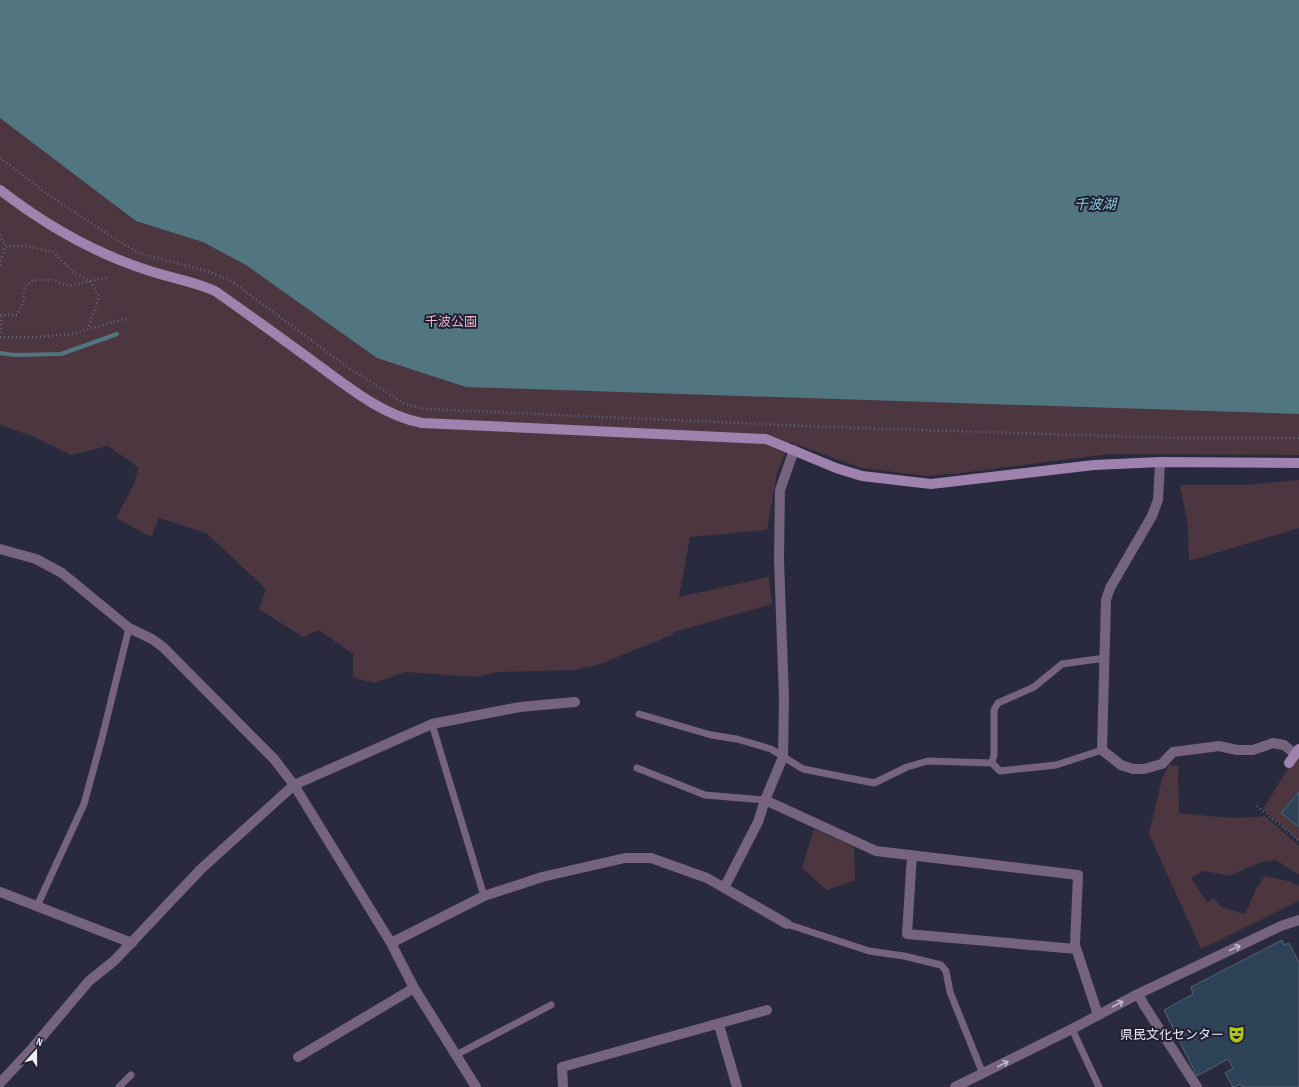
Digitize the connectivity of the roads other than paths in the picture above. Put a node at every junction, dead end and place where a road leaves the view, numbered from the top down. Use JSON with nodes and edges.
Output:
{"nodes":[{"id":1,"x":0,"y":190,"type":"edge"},
{"id":2,"x":794,"y":450,"type":"junction"},
{"id":3,"x":1160,"y":462,"type":"junction"},
{"id":4,"x":1299,"y":463,"type":"edge"},
{"id":5,"x":0,"y":548,"type":"edge"},
{"id":6,"x":129,"y":628,"type":"junction"},
{"id":7,"x":1105,"y":658,"type":"junction"},
{"id":8,"x":575,"y":702,"type":"dead end"},
{"id":9,"x":639,"y":714,"type":"dead end"},
{"id":10,"x":432,"y":724,"type":"junction"},
{"id":11,"x":1102,"y":750,"type":"junction"},
{"id":12,"x":1297,"y":752,"type":"edge"},
{"id":13,"x":783,"y":757,"type":"junction"},
{"id":14,"x":992,"y":763,"type":"junction"},
{"id":15,"x":1289,"y":764,"type":"dead end"},
{"id":16,"x":637,"y":768,"type":"dead end"},
{"id":17,"x":294,"y":785,"type":"junction"},
{"id":18,"x":765,"y":800,"type":"junction"},
{"id":19,"x":912,"y":855,"type":"junction"},
{"id":20,"x":724,"y":888,"type":"junction"},
{"id":21,"x":0,"y":892,"type":"edge"},
{"id":22,"x":484,"y":896,"type":"junction"},
{"id":23,"x":37,"y":906,"type":"junction"},
{"id":24,"x":1299,"y":920,"type":"edge"},
{"id":25,"x":787,"y":924,"type":"joint"},
{"id":26,"x":132,"y":943,"type":"junction"},
{"id":27,"x":391,"y":943,"type":"junction"},
{"id":28,"x":1076,"y":949,"type":"junction"},
{"id":29,"x":414,"y":988,"type":"junction"},
{"id":30,"x":1138,"y":994,"type":"junction"},
{"id":31,"x":551,"y":1005,"type":"dead end"},
{"id":32,"x":766,"y":1010,"type":"dead end"},
{"id":33,"x":1098,"y":1015,"type":"junction"},
{"id":34,"x":719,"y":1024,"type":"junction"},
{"id":35,"x":1072,"y":1029,"type":"junction"},
{"id":36,"x":456,"y":1056,"type":"junction"},
{"id":37,"x":298,"y":1057,"type":"dead end"},
{"id":38,"x":983,"y":1074,"type":"junction"},
{"id":39,"x":131,"y":1075,"type":"dead end"},
{"id":40,"x":0,"y":1083,"type":"edge"},
{"id":41,"x":120,"y":1087,"type":"edge"},
{"id":42,"x":476,"y":1087,"type":"edge"},
{"id":43,"x":563,"y":1087,"type":"edge"},
{"id":44,"x":737,"y":1087,"type":"edge"},
{"id":45,"x":955,"y":1087,"type":"edge"},
{"id":46,"x":1099,"y":1087,"type":"edge"},
{"id":47,"x":1197,"y":1087,"type":"edge"}],
"edges":[{"from":1,"to":2,"type":"street"},
{"from":2,"to":3,"type":"street"},
{"from":2,"to":13,"type":"street"},
{"from":3,"to":4,"type":"street"},
{"from":3,"to":7,"type":"street"},
{"from":5,"to":6,"type":"street"},
{"from":6,"to":17,"type":"street"},
{"from":6,"to":23,"type":"lane"},
{"from":7,"to":11,"type":"street"},
{"from":7,"to":14,"type":"lane"},
{"from":8,"to":10,"type":"street"},
{"from":9,"to":13,"type":"lane"},
{"from":10,"to":17,"type":"street"},
{"from":10,"to":22,"type":"lane"},
{"from":11,"to":12,"type":"street"},
{"from":11,"to":14,"type":"lane"},
{"from":12,"to":15,"type":"street"},
{"from":13,"to":14,"type":"lane"},
{"from":13,"to":18,"type":"street"},
{"from":16,"to":18,"type":"lane"},
{"from":17,"to":26,"type":"street"},
{"from":17,"to":27,"type":"street"},
{"from":18,"to":19,"type":"street"},
{"from":18,"to":20,"type":"street"},
{"from":19,"to":28,"type":"street"},
{"from":19,"to":28,"type":"street"},
{"from":20,"to":22,"type":"street"},
{"from":20,"to":25,"type":"street"},
{"from":21,"to":23,"type":"street"},
{"from":22,"to":27,"type":"street"},
{"from":23,"to":26,"type":"street"},
{"from":30,"to":24,"type":"street","one_way":true},
{"from":25,"to":38,"type":"lane"},
{"from":26,"to":40,"type":"street"},
{"from":27,"to":29,"type":"street"},
{"from":28,"to":33,"type":"street"},
{"from":29,"to":36,"type":"street"},
{"from":29,"to":37,"type":"street"},
{"from":33,"to":30,"type":"street","one_way":true},
{"from":30,"to":47,"type":"street"},
{"from":31,"to":36,"type":"lane"},
{"from":32,"to":34,"type":"street"},
{"from":33,"to":35,"type":"street"},
{"from":34,"to":43,"type":"street"},
{"from":34,"to":44,"type":"street"},
{"from":38,"to":35,"type":"street","one_way":true},
{"from":35,"to":46,"type":"lane"},
{"from":36,"to":42,"type":"street"},
{"from":38,"to":45,"type":"street"},
{"from":39,"to":41,"type":"lane"}]}
